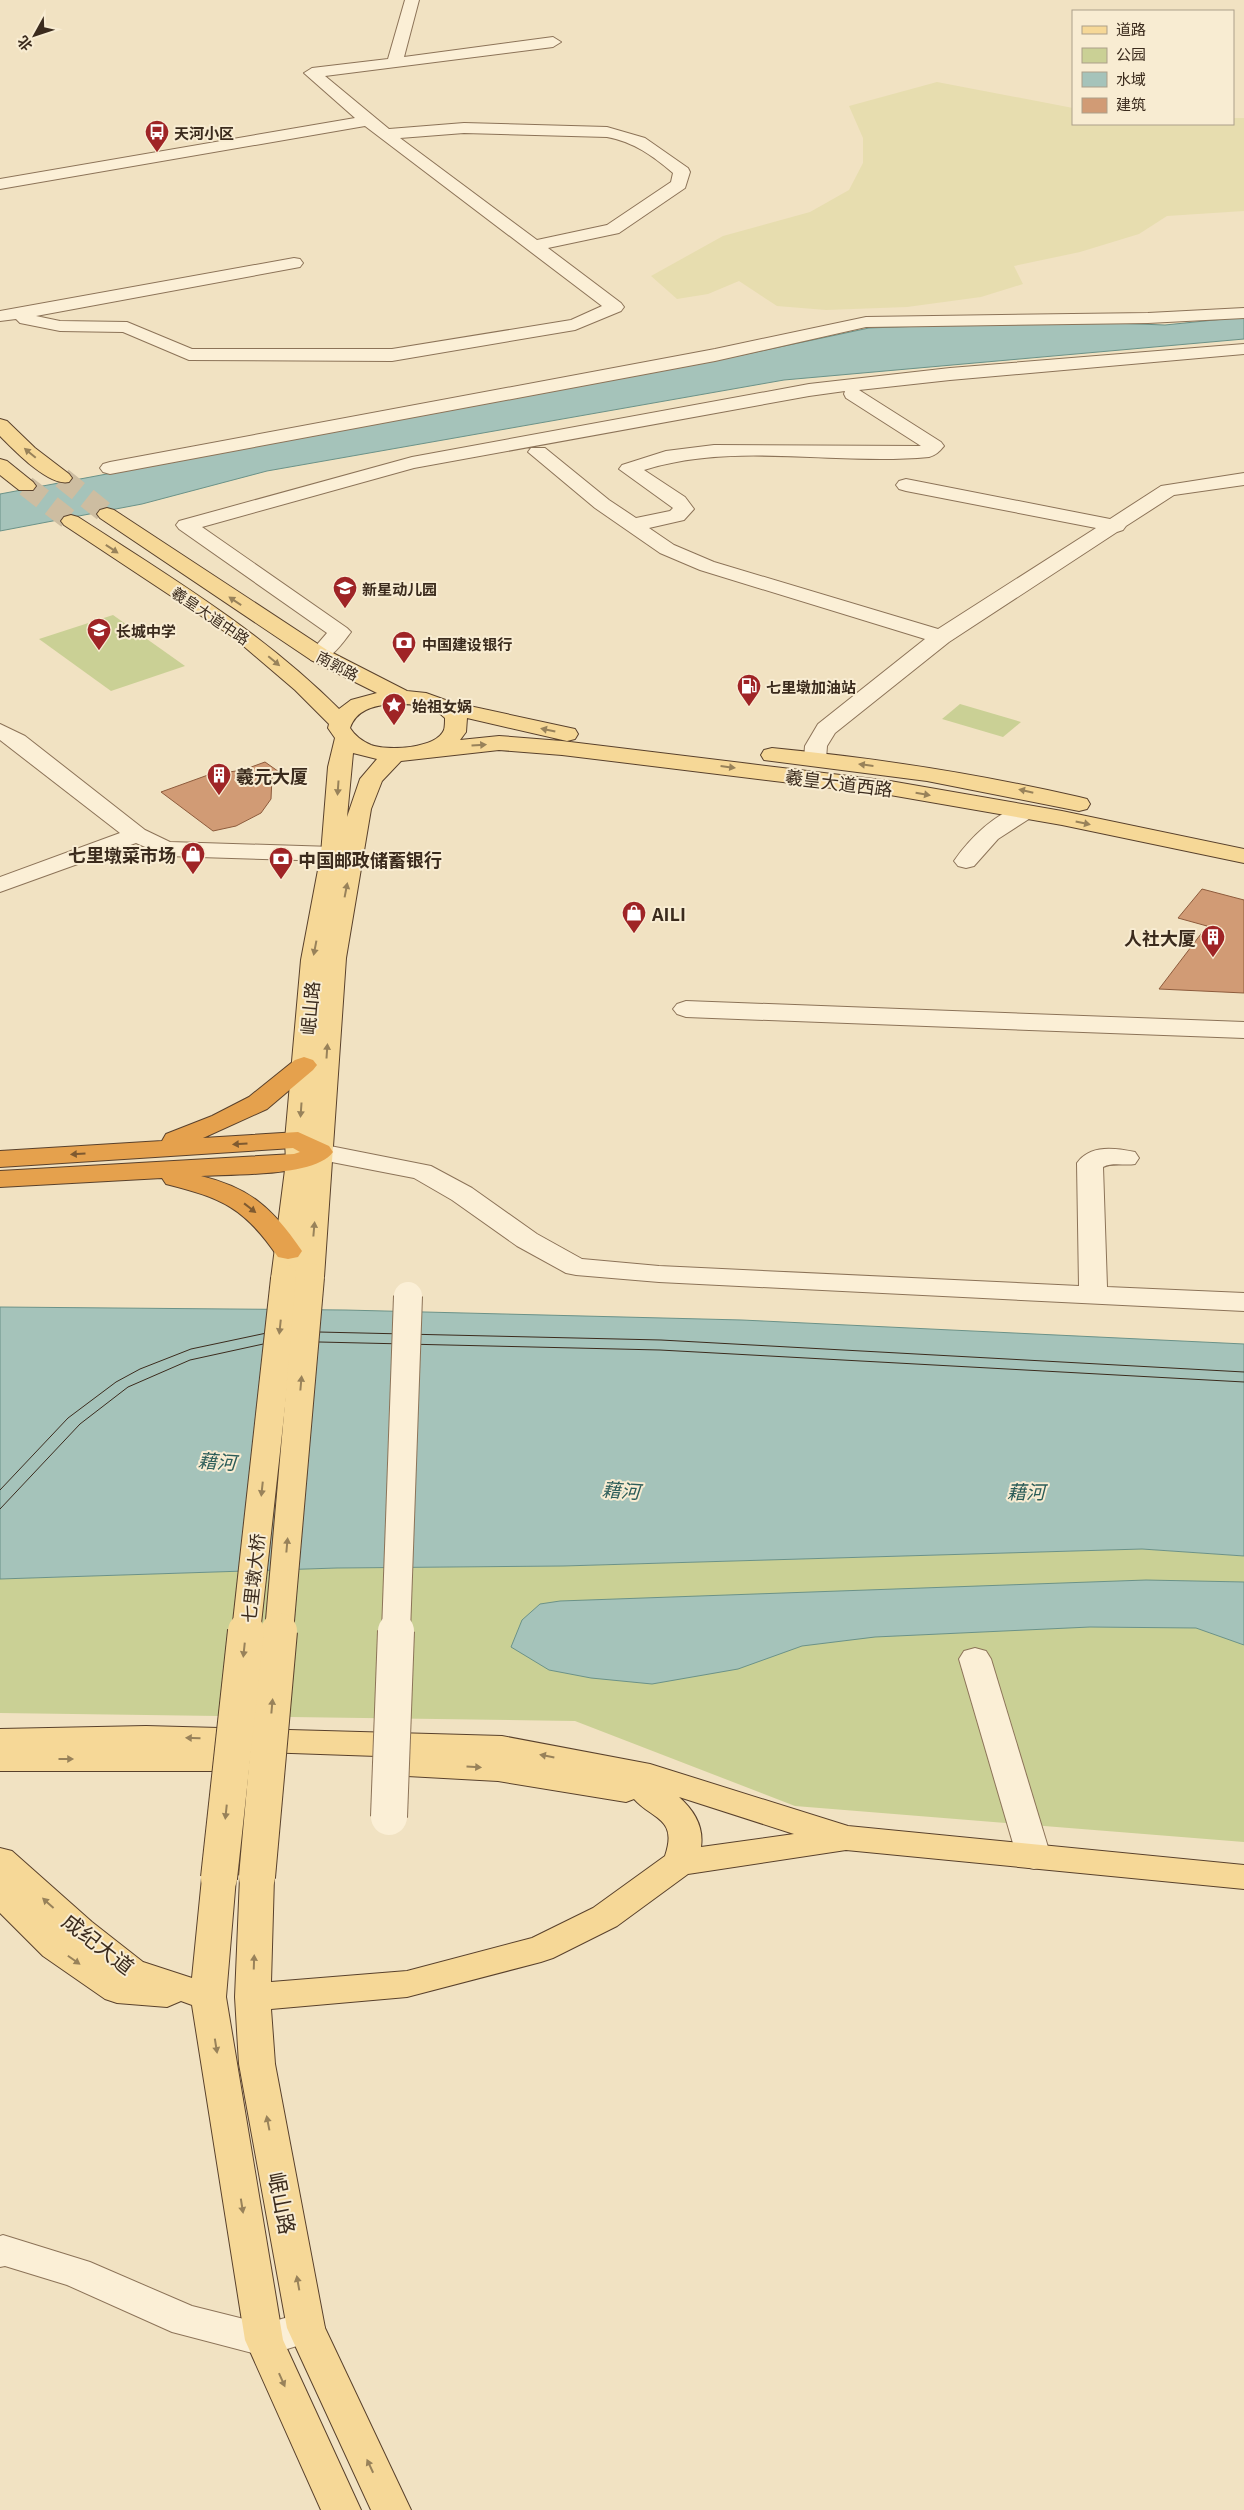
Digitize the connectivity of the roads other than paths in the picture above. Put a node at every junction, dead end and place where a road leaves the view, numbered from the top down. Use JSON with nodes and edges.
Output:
{"nodes":[{"id":1,"x":412,"y":0,"type":"edge"},
{"id":2,"x":553,"y":42,"type":"dead end"},
{"id":3,"x":395,"y":62,"type":"junction"},
{"id":4,"x":368,"y":121,"type":"junction"},
{"id":5,"x":385,"y":134,"type":"junction"},
{"id":6,"x":0,"y":184,"type":"edge"},
{"id":7,"x":534,"y":246,"type":"junction"},
{"id":8,"x":294,"y":263,"type":"dead end"},
{"id":9,"x":21,"y":313,"type":"junction"},
{"id":10,"x":1244,"y":313,"type":"edge"},
{"id":11,"x":0,"y":316,"type":"edge"},
{"id":12,"x":1244,"y":349,"type":"edge"},
{"id":13,"x":853,"y":394,"type":"dead end"},
{"id":14,"x":0,"y":425,"type":"edge"},
{"id":15,"x":538,"y":452,"type":"dead end"},
{"id":16,"x":0,"y":464,"type":"edge"},
{"id":17,"x":110,"y":468,"type":"dead end"},
{"id":18,"x":62,"y":478,"type":"tunnel mouth"},
{"id":19,"x":1244,"y":479,"type":"edge"},
{"id":20,"x":906,"y":485,"type":"dead end"},
{"id":21,"x":26,"y":486,"type":"tunnel mouth"},
{"id":22,"x":107,"y":514,"type":"tunnel mouth"},
{"id":23,"x":72,"y":521,"type":"tunnel mouth"},
{"id":24,"x":632,"y":525,"type":"junction"},
{"id":25,"x":1116,"y":526,"type":"junction"},
{"id":26,"x":275,"y":628,"type":"joint"},
{"id":27,"x":941,"y":637,"type":"junction"},
{"id":28,"x":319,"y":656,"type":"junction"},
{"id":29,"x":402,"y":697,"type":"junction"},
{"id":30,"x":445,"y":707,"type":"junction"},
{"id":31,"x":0,"y":731,"type":"edge"},
{"id":32,"x":342,"y":731,"type":"junction"},
{"id":33,"x":431,"y":750,"type":"junction"},
{"id":34,"x":394,"y":755,"type":"junction"},
{"id":35,"x":815,"y":759,"type":"junction"},
{"id":36,"x":1024,"y":812,"type":"junction"},
{"id":37,"x":137,"y":835,"type":"junction"},
{"id":38,"x":1244,"y":842,"type":"edge"},
{"id":39,"x":333,"y":854,"type":"junction"},
{"id":40,"x":1244,"y":856,"type":"edge"},
{"id":41,"x":966,"y":861,"type":"dead end"},
{"id":42,"x":0,"y":885,"type":"edge"},
{"id":43,"x":686,"y":1010,"type":"dead end"},
{"id":44,"x":1244,"y":1030,"type":"edge"},
{"id":45,"x":304,"y":1065,"type":"junction"},
{"id":46,"x":306,"y":1152,"type":"junction"},
{"id":47,"x":1126,"y":1158,"type":"dead end"},
{"id":48,"x":0,"y":1159,"type":"edge"},
{"id":49,"x":139,"y":1162,"type":"junction"},
{"id":50,"x":0,"y":1179,"type":"edge"},
{"id":51,"x":295,"y":1269,"type":"junction"},
{"id":52,"x":1093,"y":1295,"type":"junction"},
{"id":53,"x":408,"y":1296,"type":"dead end"},
{"id":54,"x":1244,"y":1302,"type":"edge"},
{"id":55,"x":974,"y":1659,"type":"dead end"},
{"id":56,"x":0,"y":1740,"type":"edge"},
{"id":57,"x":0,"y":1759,"type":"edge"},
{"id":58,"x":648,"y":1794,"type":"junction"},
{"id":59,"x":389,"y":1817,"type":"dead end"},
{"id":60,"x":847,"y":1838,"type":"junction"},
{"id":61,"x":814,"y":1843,"type":"junction"},
{"id":62,"x":1034,"y":1857,"type":"junction"},
{"id":63,"x":0,"y":1860,"type":"edge"},
{"id":64,"x":679,"y":1863,"type":"junction"},
{"id":65,"x":257,"y":1877,"type":"joint"},
{"id":66,"x":1244,"y":1877,"type":"edge"},
{"id":67,"x":0,"y":1892,"type":"edge"},
{"id":68,"x":253,"y":1997,"type":"junction"},
{"id":69,"x":208,"y":1998,"type":"junction"},
{"id":70,"x":0,"y":2252,"type":"edge"},
{"id":71,"x":306,"y":2328,"type":"junction"},
{"id":72,"x":264,"y":2340,"type":"junction"},
{"id":73,"x":341,"y":2510,"type":"edge"},
{"id":74,"x":391,"y":2510,"type":"edge"}],
"edges":[{"from":1,"to":3,"type":"street"},
{"from":2,"to":3,"type":"street"},
{"from":3,"to":4,"type":"street"},
{"from":4,"to":5,"type":"street"},
{"from":4,"to":6,"type":"street"},
{"from":5,"to":7,"type":"street"},
{"from":5,"to":7,"type":"street"},
{"from":7,"to":9,"type":"street"},
{"from":8,"to":9,"type":"street"},
{"from":9,"to":11,"type":"street"},
{"from":10,"to":17,"type":"street"},
{"from":12,"to":28,"type":"street"},
{"from":13,"to":24,"type":"street"},
{"from":18,"to":14,"type":"main road","one_way":true},
{"from":15,"to":24,"type":"street"},
{"from":16,"to":21,"type":"main road"},
{"from":19,"to":25,"type":"street"},
{"from":20,"to":25,"type":"street"},
{"from":26,"to":22,"type":"main road","name":"羲皇大道中路","one_way":true},
{"from":23,"to":32,"type":"main road","name":"羲皇大道中路","one_way":true},
{"from":24,"to":27,"type":"street"},
{"from":25,"to":27,"type":"street"},
{"from":26,"to":28,"type":"main road","name":"南郭路"},
{"from":27,"to":35,"type":"street"},
{"from":28,"to":29,"type":"main road","name":"南郭路"},
{"from":29,"to":30,"type":"main road","name":"羲皇大道西路"},
{"from":29,"to":32,"type":"main road"},
{"from":30,"to":33,"type":"main road"},
{"from":35,"to":30,"type":"main road","name":"羲皇大道西路","one_way":true},
{"from":31,"to":37,"type":"street"},
{"from":32,"to":34,"type":"main road","name":"羲皇大道中路"},
{"from":32,"to":39,"type":"main road","name":"岷山路","one_way":true},
{"from":33,"to":34,"type":"main road","name":"羲皇大道西路"},
{"from":33,"to":36,"type":"main road","name":"羲皇大道西路","one_way":true},
{"from":46,"to":34,"type":"main road","name":"岷山路","one_way":true},
{"from":38,"to":35,"type":"main road","name":"羲皇大道西路","one_way":true},
{"from":36,"to":40,"type":"main road","name":"羲皇大道西路","one_way":true},
{"from":36,"to":41,"type":"street"},
{"from":37,"to":39,"type":"street"},
{"from":37,"to":42,"type":"street"},
{"from":39,"to":45,"type":"main road","name":"岷山路","one_way":true},
{"from":43,"to":44,"type":"street"},
{"from":45,"to":46,"type":"main road","name":"岷山路","one_way":true},
{"from":45,"to":49,"type":"highway"},
{"from":46,"to":49,"type":"highway"},
{"from":46,"to":51,"type":"main road","name":"岷山路"},
{"from":46,"to":52,"type":"street"},
{"from":47,"to":52,"type":"street"},
{"from":49,"to":48,"type":"highway","one_way":true},
{"from":49,"to":50,"type":"highway"},
{"from":49,"to":51,"type":"highway","one_way":true},
{"from":65,"to":51,"type":"main road","name":"七里墩大桥","one_way":true,"bridge":true},
{"from":51,"to":69,"type":"main road","name":"七里墩大桥","one_way":true,"bridge":true},
{"from":52,"to":54,"type":"street"},
{"from":53,"to":59,"type":"street","bridge":true},
{"from":55,"to":62,"type":"street"},
{"from":60,"to":56,"type":"main road","one_way":true},
{"from":57,"to":58,"type":"main road","one_way":true},
{"from":58,"to":61,"type":"main road"},
{"from":58,"to":64,"type":"main road"},
{"from":60,"to":61,"type":"main road"},
{"from":60,"to":62,"type":"main road"},
{"from":61,"to":64,"type":"main road"},
{"from":62,"to":66,"type":"main road"},
{"from":69,"to":63,"type":"main road","name":"成纪大道","one_way":true},
{"from":64,"to":68,"type":"main road"},
{"from":68,"to":65,"type":"main road","name":"岷山路","one_way":true},
{"from":67,"to":69,"type":"main road","name":"成纪大道","one_way":true},
{"from":71,"to":68,"type":"main road","name":"岷山路","one_way":true},
{"from":69,"to":72,"type":"main road","one_way":true},
{"from":70,"to":72,"type":"street"},
{"from":71,"to":72,"type":"street"},
{"from":74,"to":71,"type":"main road","name":"岷山路","one_way":true},
{"from":72,"to":73,"type":"main road","one_way":true}]}
